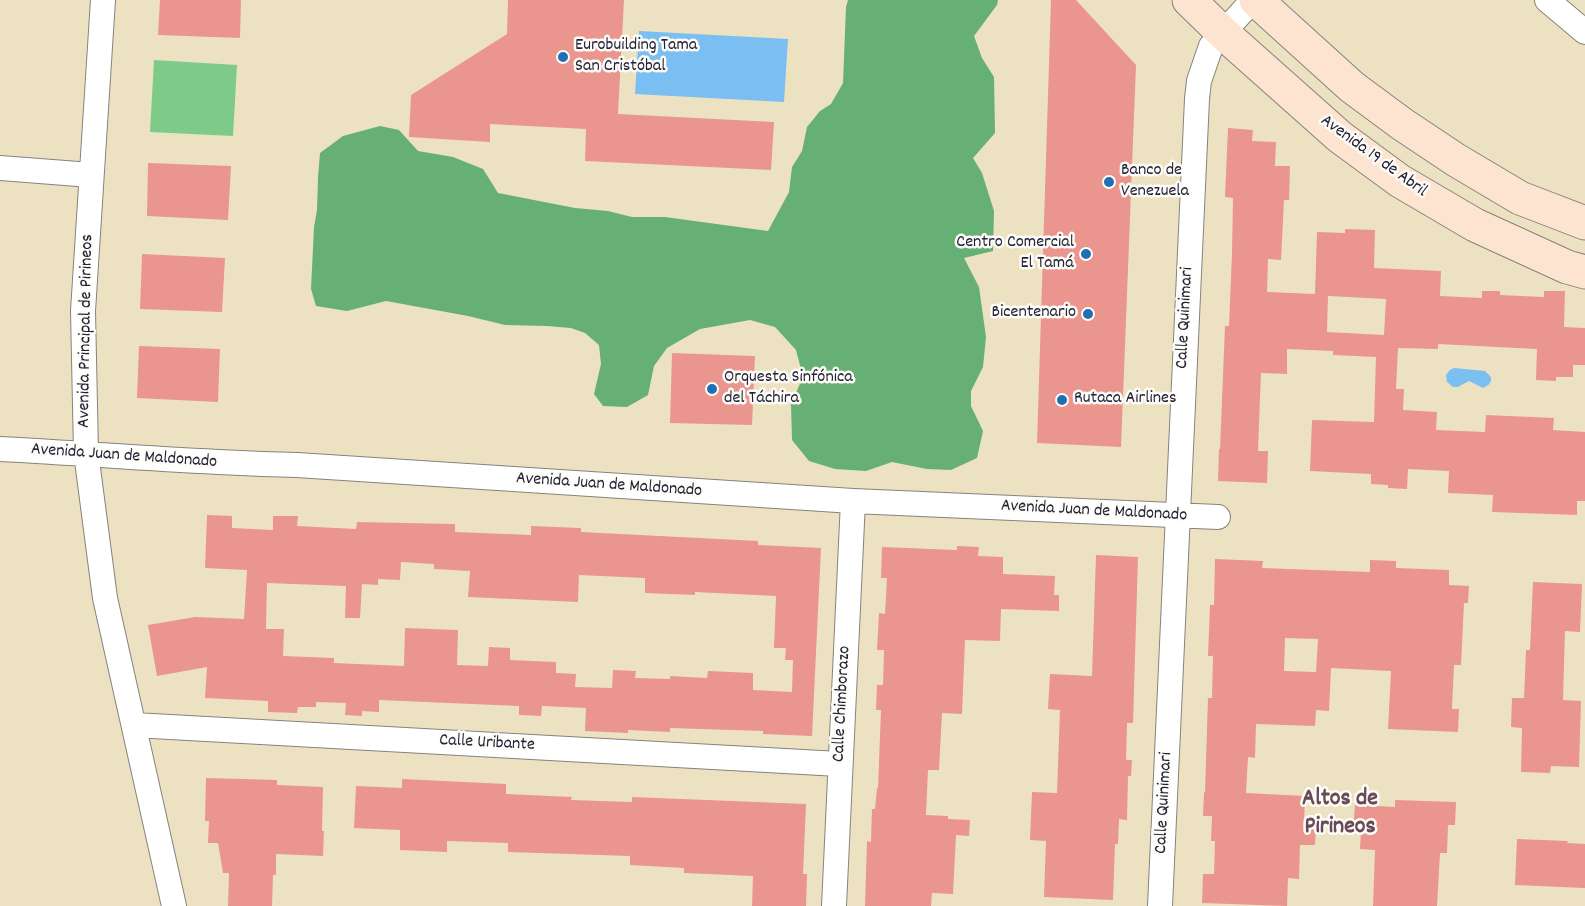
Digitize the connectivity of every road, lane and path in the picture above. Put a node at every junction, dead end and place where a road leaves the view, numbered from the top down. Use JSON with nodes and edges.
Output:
{"nodes":[{"id":1,"x":103,"y":0,"type":"edge"},
{"id":2,"x":1188,"y":0,"type":"edge"},
{"id":3,"x":1254,"y":0,"type":"edge"},
{"id":4,"x":1547,"y":0,"type":"edge"},
{"id":5,"x":1585,"y":32,"type":"edge"},
{"id":6,"x":1223,"y":33,"type":"junction"},
{"id":7,"x":0,"y":168,"type":"edge"},
{"id":8,"x":91,"y":175,"type":"junction"},
{"id":9,"x":1585,"y":222,"type":"edge"},
{"id":10,"x":1585,"y":272,"type":"edge"},
{"id":11,"x":0,"y":449,"type":"edge"},
{"id":12,"x":86,"y":453,"type":"junction"},
{"id":13,"x":853,"y":501,"type":"junction"},
{"id":14,"x":1177,"y":516,"type":"junction"},
{"id":15,"x":1218,"y":517,"type":"dead end"},
{"id":16,"x":134,"y":725,"type":"junction"},
{"id":17,"x":839,"y":764,"type":"junction"},
{"id":18,"x":174,"y":906,"type":"edge"},
{"id":19,"x":834,"y":906,"type":"edge"},
{"id":20,"x":1160,"y":906,"type":"edge"}],
"edges":[{"from":1,"to":8,"type":"street","name":"Avenida Principal de Pirineos"},
{"from":2,"to":6,"type":"main road","name":"Avenida 19 de Abril"},
{"from":3,"to":6,"type":"street","name":"Calle Quinimari"},
{"from":3,"to":9,"type":"main road"},
{"from":4,"to":5,"type":"street"},
{"from":6,"to":10,"type":"main road","name":"Avenida 19 de Abril"},
{"from":6,"to":14,"type":"street","name":"Calle Quinimari"},
{"from":7,"to":8,"type":"street"},
{"from":8,"to":12,"type":"street","name":"Avenida Principal de Pirineos"},
{"from":11,"to":12,"type":"street","name":"Avenida Juan de Maldonado"},
{"from":12,"to":13,"type":"street","name":"Avenida Juan de Maldonado"},
{"from":12,"to":16,"type":"street","name":"Avenida Principal de Pirineos"},
{"from":13,"to":14,"type":"street","name":"Avenida Juan de Maldonado"},
{"from":13,"to":17,"type":"street","name":"Calle Chimborazo"},
{"from":14,"to":15,"type":"street","name":"Avenida Juan de Maldonado"},
{"from":14,"to":20,"type":"street","name":"Calle Quinimari"},
{"from":16,"to":17,"type":"street","name":"Calle Uribante"},
{"from":16,"to":18,"type":"street","name":"Avenida Principal de Pirineos"},
{"from":17,"to":19,"type":"street","name":"Calle Chimborazo"}]}
